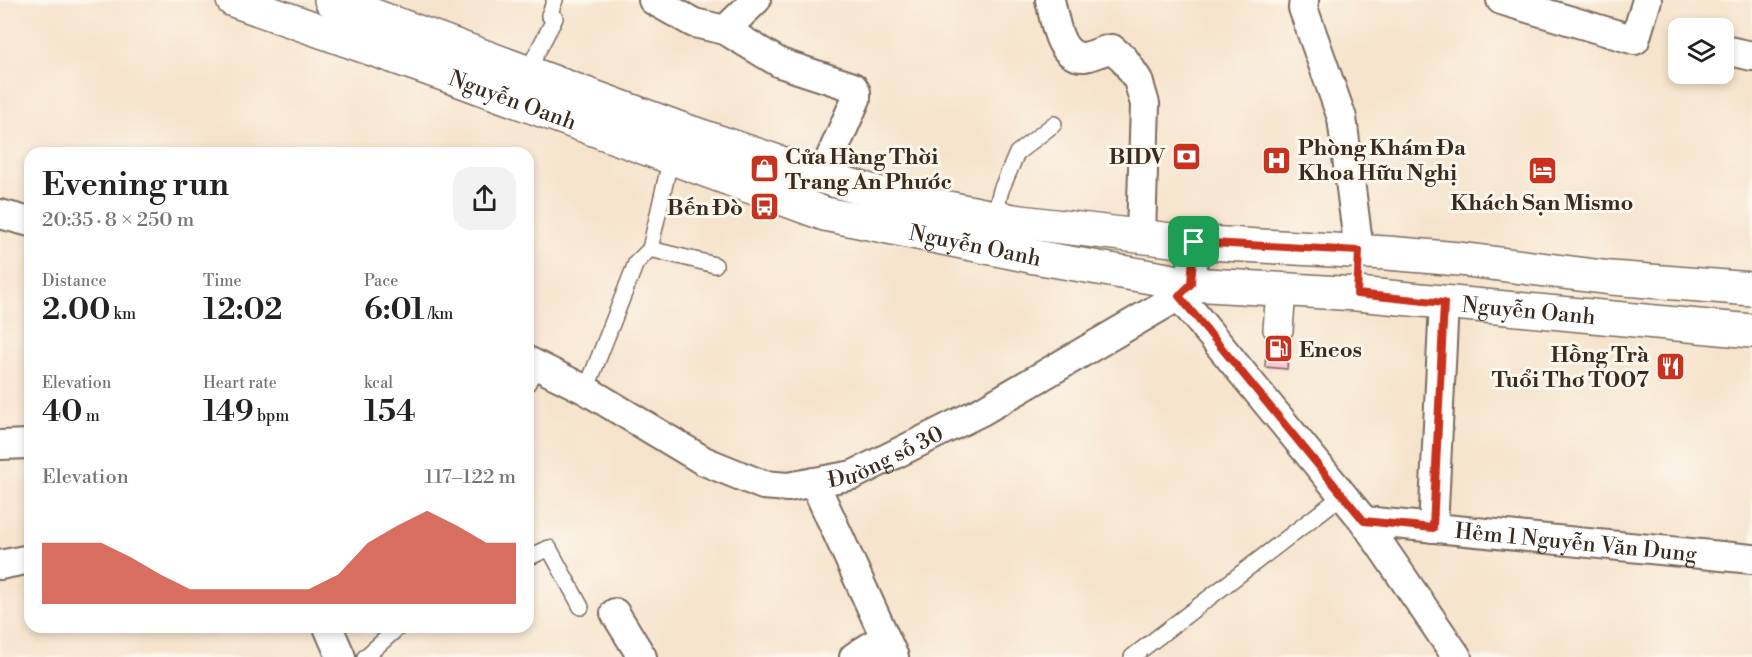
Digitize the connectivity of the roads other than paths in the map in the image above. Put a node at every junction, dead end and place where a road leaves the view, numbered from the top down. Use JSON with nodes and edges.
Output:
{"nodes":[{"id":1,"x":233,"y":0,"type":"edge"},
{"id":2,"x":555,"y":0,"type":"edge"},
{"id":3,"x":653,"y":0,"type":"edge"},
{"id":4,"x":756,"y":0,"type":"edge"},
{"id":5,"x":1050,"y":0,"type":"edge"},
{"id":6,"x":1304,"y":0,"type":"edge"},
{"id":7,"x":1501,"y":0,"type":"edge"},
{"id":8,"x":1647,"y":0,"type":"edge"},
{"id":9,"x":338,"y":1,"type":"edge"},
{"id":10,"x":725,"y":30,"type":"junction"},
{"id":11,"x":1734,"y":52,"type":"edge"},
{"id":12,"x":1752,"y":56,"type":"edge"},
{"id":13,"x":527,"y":72,"type":"junction"},
{"id":14,"x":1054,"y":124,"type":"dead end"},
{"id":15,"x":671,"y":157,"type":"junction"},
{"id":16,"x":822,"y":177,"type":"junction"},
{"id":17,"x":0,"y":214,"type":"edge"},
{"id":18,"x":994,"y":218,"type":"junction"},
{"id":19,"x":24,"y":220,"type":"edge"},
{"id":20,"x":1141,"y":235,"type":"junction"},
{"id":21,"x":1194,"y":242,"type":"junction"},
{"id":22,"x":650,"y":249,"type":"junction"},
{"id":23,"x":1359,"y":251,"type":"junction"},
{"id":24,"x":715,"y":265,"type":"dead end"},
{"id":25,"x":1281,"y":289,"type":"junction"},
{"id":26,"x":1752,"y":289,"type":"edge"},
{"id":27,"x":1185,"y":290,"type":"junction"},
{"id":28,"x":1357,"y":294,"type":"junction"},
{"id":29,"x":1444,"y":303,"type":"junction"},
{"id":30,"x":1278,"y":331,"type":"dead end"},
{"id":31,"x":1752,"y":331,"type":"edge"},
{"id":32,"x":534,"y":371,"type":"edge"},
{"id":33,"x":586,"y":390,"type":"junction"},
{"id":34,"x":24,"y":444,"type":"edge"},
{"id":35,"x":0,"y":445,"type":"edge"},
{"id":36,"x":814,"y":482,"type":"junction"},
{"id":37,"x":1343,"y":495,"type":"junction"},
{"id":38,"x":1364,"y":521,"type":"junction"},
{"id":39,"x":1433,"y":528,"type":"junction"},
{"id":40,"x":534,"y":555,"type":"edge"},
{"id":41,"x":1752,"y":559,"type":"edge"},
{"id":42,"x":24,"y":560,"type":"edge"},
{"id":43,"x":0,"y":565,"type":"edge"},
{"id":44,"x":581,"y":606,"type":"dead end"},
{"id":45,"x":615,"y":613,"type":"dead end"},
{"id":46,"x":331,"y":633,"type":"edge"},
{"id":47,"x":392,"y":633,"type":"edge"},
{"id":48,"x":889,"y":648,"type":"edge"},
{"id":49,"x":1449,"y":655,"type":"edge"},
{"id":50,"x":341,"y":657,"type":"edge"},
{"id":51,"x":365,"y":657,"type":"edge"},
{"id":52,"x":642,"y":657,"type":"edge"},
{"id":53,"x":854,"y":657,"type":"edge"},
{"id":54,"x":1132,"y":657,"type":"edge"}],
"edges":[{"from":1,"to":15,"type":"main road","name":"Nguyễn Oanh"},
{"from":2,"to":13,"type":"lane"},
{"from":3,"to":10,"type":"street"},
{"from":4,"to":10,"type":"street"},
{"from":5,"to":20,"type":"street"},
{"from":6,"to":23,"type":"street"},
{"from":7,"to":8,"type":"street"},
{"from":9,"to":13,"type":"main road","name":"Nguyễn Oanh"},
{"from":10,"to":16,"type":"street"},
{"from":11,"to":12,"type":"street"},
{"from":13,"to":16,"type":"main road","name":"Nguyễn Oanh"},
{"from":14,"to":18,"type":"lane"},
{"from":15,"to":22,"type":"lane"},
{"from":15,"to":27,"type":"main road","name":"Nguyễn Oanh"},
{"from":16,"to":18,"type":"main road","name":"Nguyễn Oanh"},
{"from":17,"to":19,"type":"street"},
{"from":18,"to":20,"type":"main road","name":"Nguyễn Oanh"},
{"from":20,"to":21,"type":"main road","name":"Nguyễn Oanh"},
{"from":21,"to":23,"type":"main road","name":"Nguyễn Oanh"},
{"from":21,"to":27,"type":"street"},
{"from":22,"to":24,"type":"lane"},
{"from":22,"to":33,"type":"lane"},
{"from":23,"to":26,"type":"main road","name":"Nguyễn Oanh"},
{"from":23,"to":28,"type":"main road"},
{"from":25,"to":27,"type":"main road","name":"Nguyễn Oanh"},
{"from":25,"to":28,"type":"main road","name":"Nguyễn Oanh"},
{"from":25,"to":30,"type":"lane"},
{"from":27,"to":36,"type":"street","name":"Đường số 30"},
{"from":27,"to":37,"type":"street"},
{"from":28,"to":29,"type":"main road","name":"Nguyễn Oanh"},
{"from":29,"to":31,"type":"main road","name":"Nguyễn Oanh"},
{"from":29,"to":39,"type":"street"},
{"from":32,"to":33,"type":"street","name":"Đường số 30"},
{"from":33,"to":36,"type":"street","name":"Đường số 30"},
{"from":34,"to":35,"type":"street"},
{"from":36,"to":48,"type":"street"},
{"from":37,"to":38,"type":"street"},
{"from":37,"to":54,"type":"lane"},
{"from":38,"to":39,"type":"street","name":"Hẻm 1 Nguyễn Văn Dung"},
{"from":38,"to":49,"type":"street"},
{"from":39,"to":41,"type":"street","name":"Hẻm 1 Nguyễn Văn Dung"},
{"from":40,"to":44,"type":"lane"},
{"from":42,"to":43,"type":"street"},
{"from":45,"to":52,"type":"street"},
{"from":46,"to":50,"type":"street"},
{"from":47,"to":51,"type":"lane"},
{"from":48,"to":53,"type":"street"}]}
